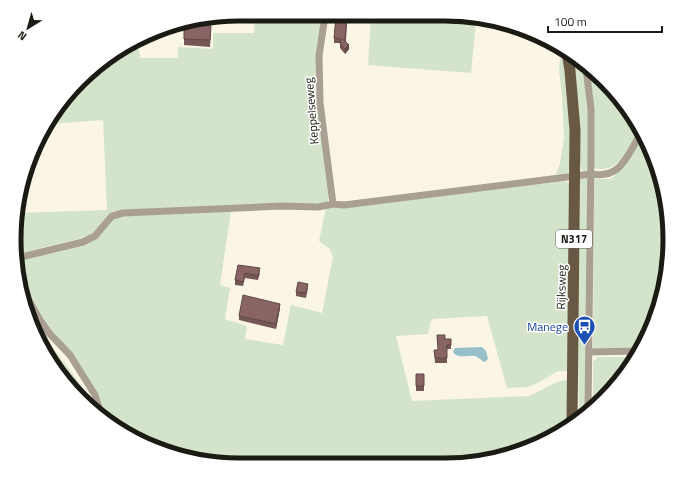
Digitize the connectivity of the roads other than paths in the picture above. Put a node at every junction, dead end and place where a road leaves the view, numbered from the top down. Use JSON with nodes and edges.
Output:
{"nodes":[{"id":1,"x":324,"y":21,"type":"edge"},
{"id":2,"x":568,"y":59,"type":"edge"},
{"id":3,"x":587,"y":73,"type":"edge"},
{"id":4,"x":638,"y":138,"type":"edge"},
{"id":5,"x":591,"y":174,"type":"junction"},
{"id":6,"x":575,"y":176,"type":"junction"},
{"id":7,"x":333,"y":204,"type":"junction"},
{"id":8,"x":21,"y":257,"type":"edge"},
{"id":9,"x":31,"y":303,"type":"edge"},
{"id":10,"x":633,"y":351,"type":"edge"},
{"id":11,"x":589,"y":352,"type":"junction"},
{"id":12,"x":588,"y":405,"type":"edge"},
{"id":13,"x":99,"y":407,"type":"edge"},
{"id":14,"x":572,"y":417,"type":"edge"}],
"edges":[{"from":1,"to":7,"type":"street","name":"Keppelseweg"},
{"from":2,"to":6,"type":"main road","name":"Rijksweg","number":"N317"},
{"from":3,"to":5,"type":"street"},
{"from":4,"to":5,"type":"street"},
{"from":5,"to":6,"type":"street"},
{"from":5,"to":11,"type":"street"},
{"from":6,"to":7,"type":"street"},
{"from":6,"to":14,"type":"main road","name":"Rijksweg","number":"N317"},
{"from":7,"to":8,"type":"street"},
{"from":9,"to":13,"type":"street"},
{"from":10,"to":11,"type":"street"},
{"from":11,"to":12,"type":"street"}]}
